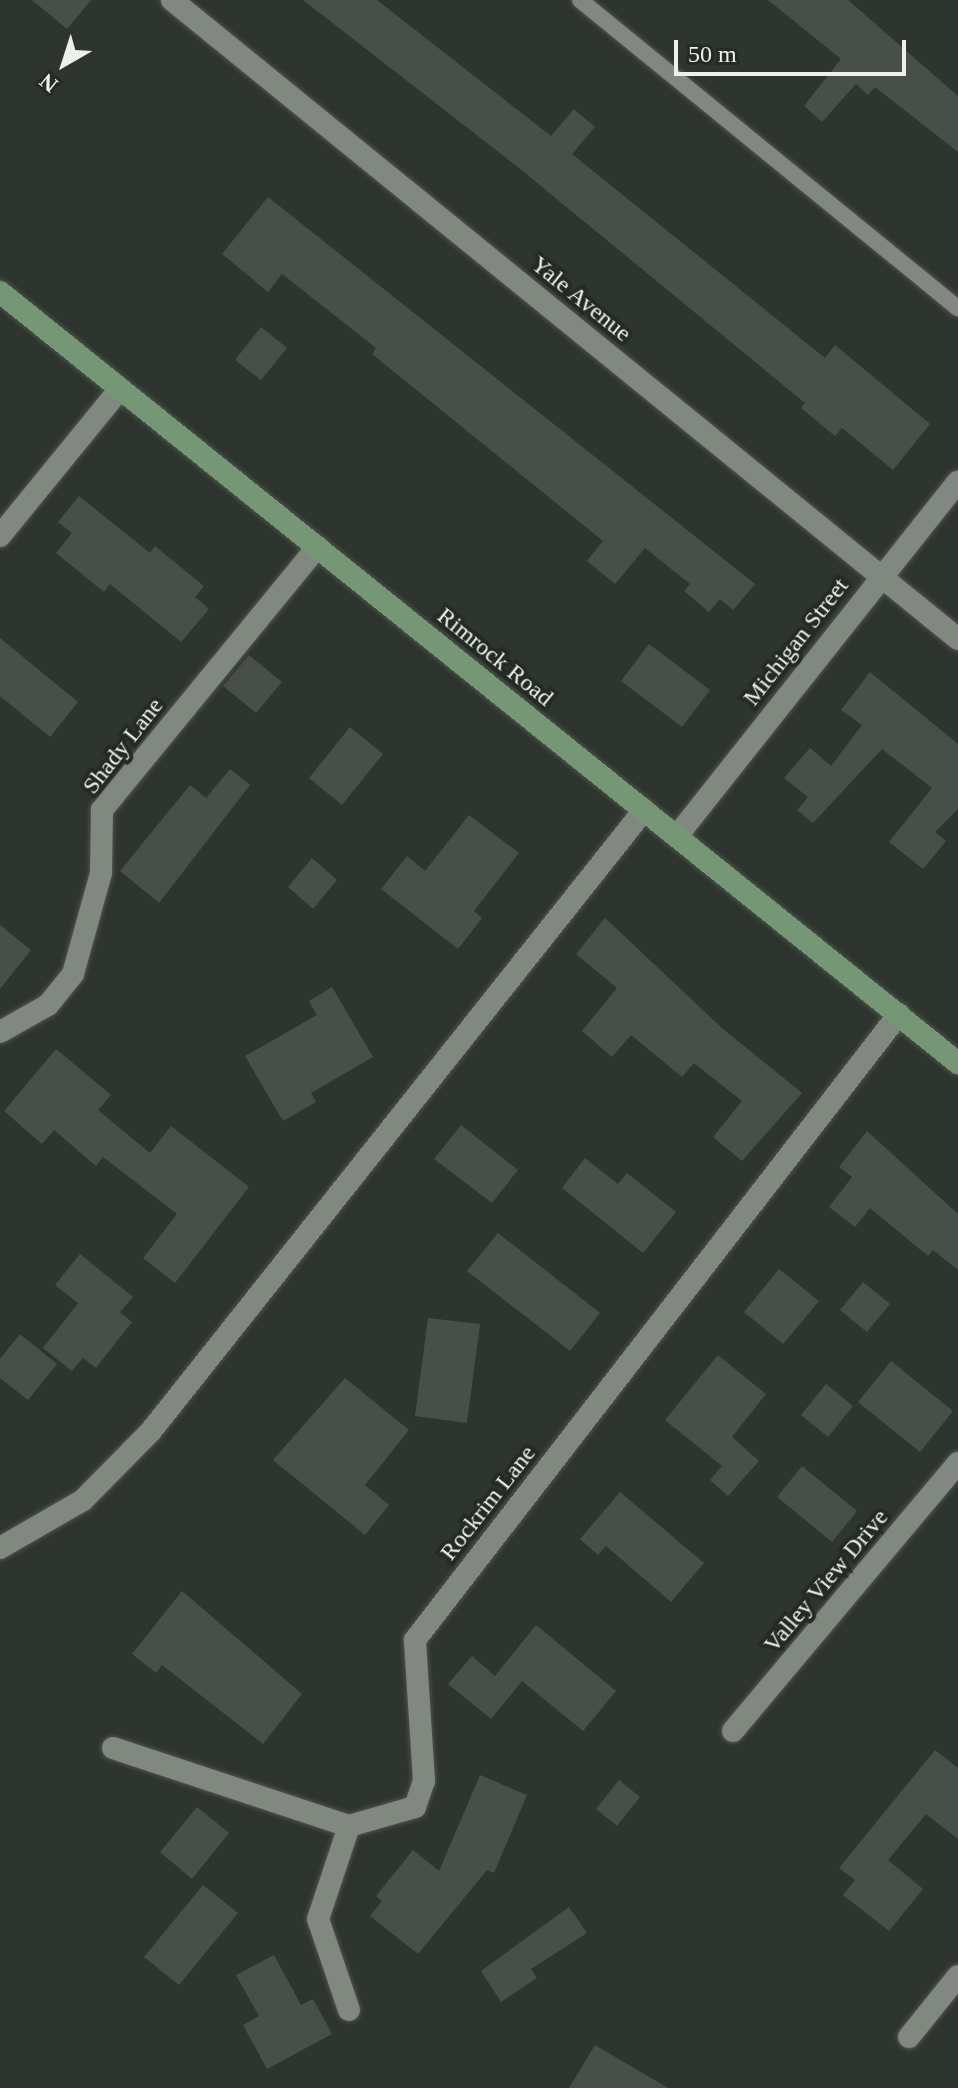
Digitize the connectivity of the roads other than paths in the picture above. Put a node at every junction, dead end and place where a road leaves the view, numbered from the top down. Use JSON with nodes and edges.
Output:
{"nodes":[{"id":1,"x":172,"y":0,"type":"edge"},
{"id":2,"x":580,"y":0,"type":"edge"},
{"id":3,"x":0,"y":292,"type":"edge"},
{"id":4,"x":958,"y":308,"type":"edge"},
{"id":5,"x":120,"y":389,"type":"junction"},
{"id":6,"x":958,"y":482,"type":"edge"},
{"id":7,"x":0,"y":536,"type":"edge"},
{"id":8,"x":317,"y":547,"type":"junction"},
{"id":9,"x":881,"y":576,"type":"junction"},
{"id":10,"x":958,"y":639,"type":"edge"},
{"id":11,"x":644,"y":810,"type":"junction"},
{"id":12,"x":677,"y":836,"type":"junction"},
{"id":13,"x":899,"y":1014,"type":"junction"},
{"id":14,"x":0,"y":1032,"type":"edge"},
{"id":15,"x":958,"y":1063,"type":"edge"},
{"id":16,"x":958,"y":1463,"type":"edge"},
{"id":17,"x":0,"y":1548,"type":"edge"},
{"id":18,"x":733,"y":1731,"type":"dead end"},
{"id":19,"x":113,"y":1748,"type":"dead end"},
{"id":20,"x":349,"y":1826,"type":"junction"},
{"id":21,"x":958,"y":1976,"type":"edge"},
{"id":22,"x":349,"y":2010,"type":"dead end"},
{"id":23,"x":909,"y":2037,"type":"dead end"}],
"edges":[{"from":1,"to":9,"type":"street","name":"Yale Avenue"},
{"from":2,"to":4,"type":"lane"},
{"from":3,"to":5,"type":"main road","name":"Rimrock Road"},
{"from":5,"to":7,"type":"street"},
{"from":5,"to":8,"type":"main road","name":"Rimrock Road"},
{"from":6,"to":9,"type":"street","name":"Michigan Street"},
{"from":8,"to":11,"type":"main road","name":"Rimrock Road"},
{"from":8,"to":14,"type":"street","name":"Shady Lane"},
{"from":9,"to":10,"type":"street","name":"Yale Avenue"},
{"from":9,"to":12,"type":"street","name":"Michigan Street"},
{"from":11,"to":12,"type":"main road","name":"Rimrock Road"},
{"from":11,"to":17,"type":"street"},
{"from":12,"to":13,"type":"main road","name":"Rimrock Road"},
{"from":13,"to":15,"type":"main road","name":"Rimrock Road"},
{"from":13,"to":20,"type":"street","name":"Rockrim Lane"},
{"from":16,"to":18,"type":"street","name":"Valley View Drive"},
{"from":19,"to":20,"type":"street"},
{"from":20,"to":22,"type":"street"},
{"from":21,"to":23,"type":"street"}]}
